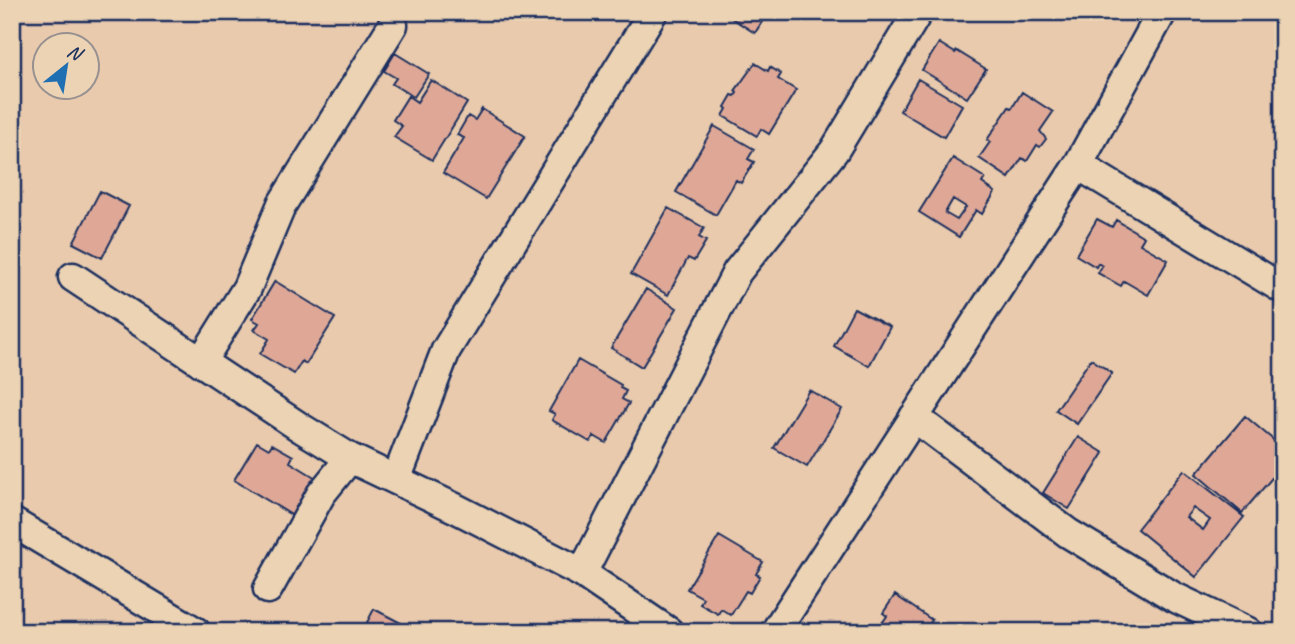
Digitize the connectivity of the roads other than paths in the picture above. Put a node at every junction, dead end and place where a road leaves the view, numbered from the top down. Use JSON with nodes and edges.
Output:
{"nodes":[{"id":1,"x":653,"y":12,"type":"edge"},
{"id":2,"x":918,"y":12,"type":"edge"},
{"id":3,"x":1162,"y":12,"type":"edge"},
{"id":4,"x":393,"y":25,"type":"dead end"},
{"id":5,"x":1078,"y":165,"type":"junction"},
{"id":6,"x":73,"y":277,"type":"dead end"},
{"id":7,"x":1283,"y":289,"type":"edge"},
{"id":8,"x":201,"y":362,"type":"junction"},
{"id":9,"x":914,"y":417,"type":"junction"},
{"id":10,"x":350,"y":458,"type":"junction"},
{"id":11,"x":396,"y":480,"type":"junction"},
{"id":12,"x":12,"y":522,"type":"edge"},
{"id":13,"x":582,"y":573,"type":"junction"},
{"id":14,"x":268,"y":589,"type":"dead end"},
{"id":15,"x":196,"y":632,"type":"edge"},
{"id":16,"x":669,"y":632,"type":"edge"},
{"id":17,"x":775,"y":632,"type":"edge"},
{"id":18,"x":1248,"y":632,"type":"edge"}],
"edges":[{"from":1,"to":11,"type":"street"},
{"from":2,"to":13,"type":"street"},
{"from":3,"to":5,"type":"street"},
{"from":4,"to":8,"type":"street"},
{"from":5,"to":7,"type":"street"},
{"from":5,"to":9,"type":"street"},
{"from":6,"to":8,"type":"street"},
{"from":8,"to":10,"type":"street"},
{"from":9,"to":17,"type":"street"},
{"from":9,"to":18,"type":"street"},
{"from":10,"to":11,"type":"street"},
{"from":10,"to":14,"type":"street"},
{"from":11,"to":13,"type":"street"},
{"from":12,"to":15,"type":"street"},
{"from":13,"to":16,"type":"street"}]}
